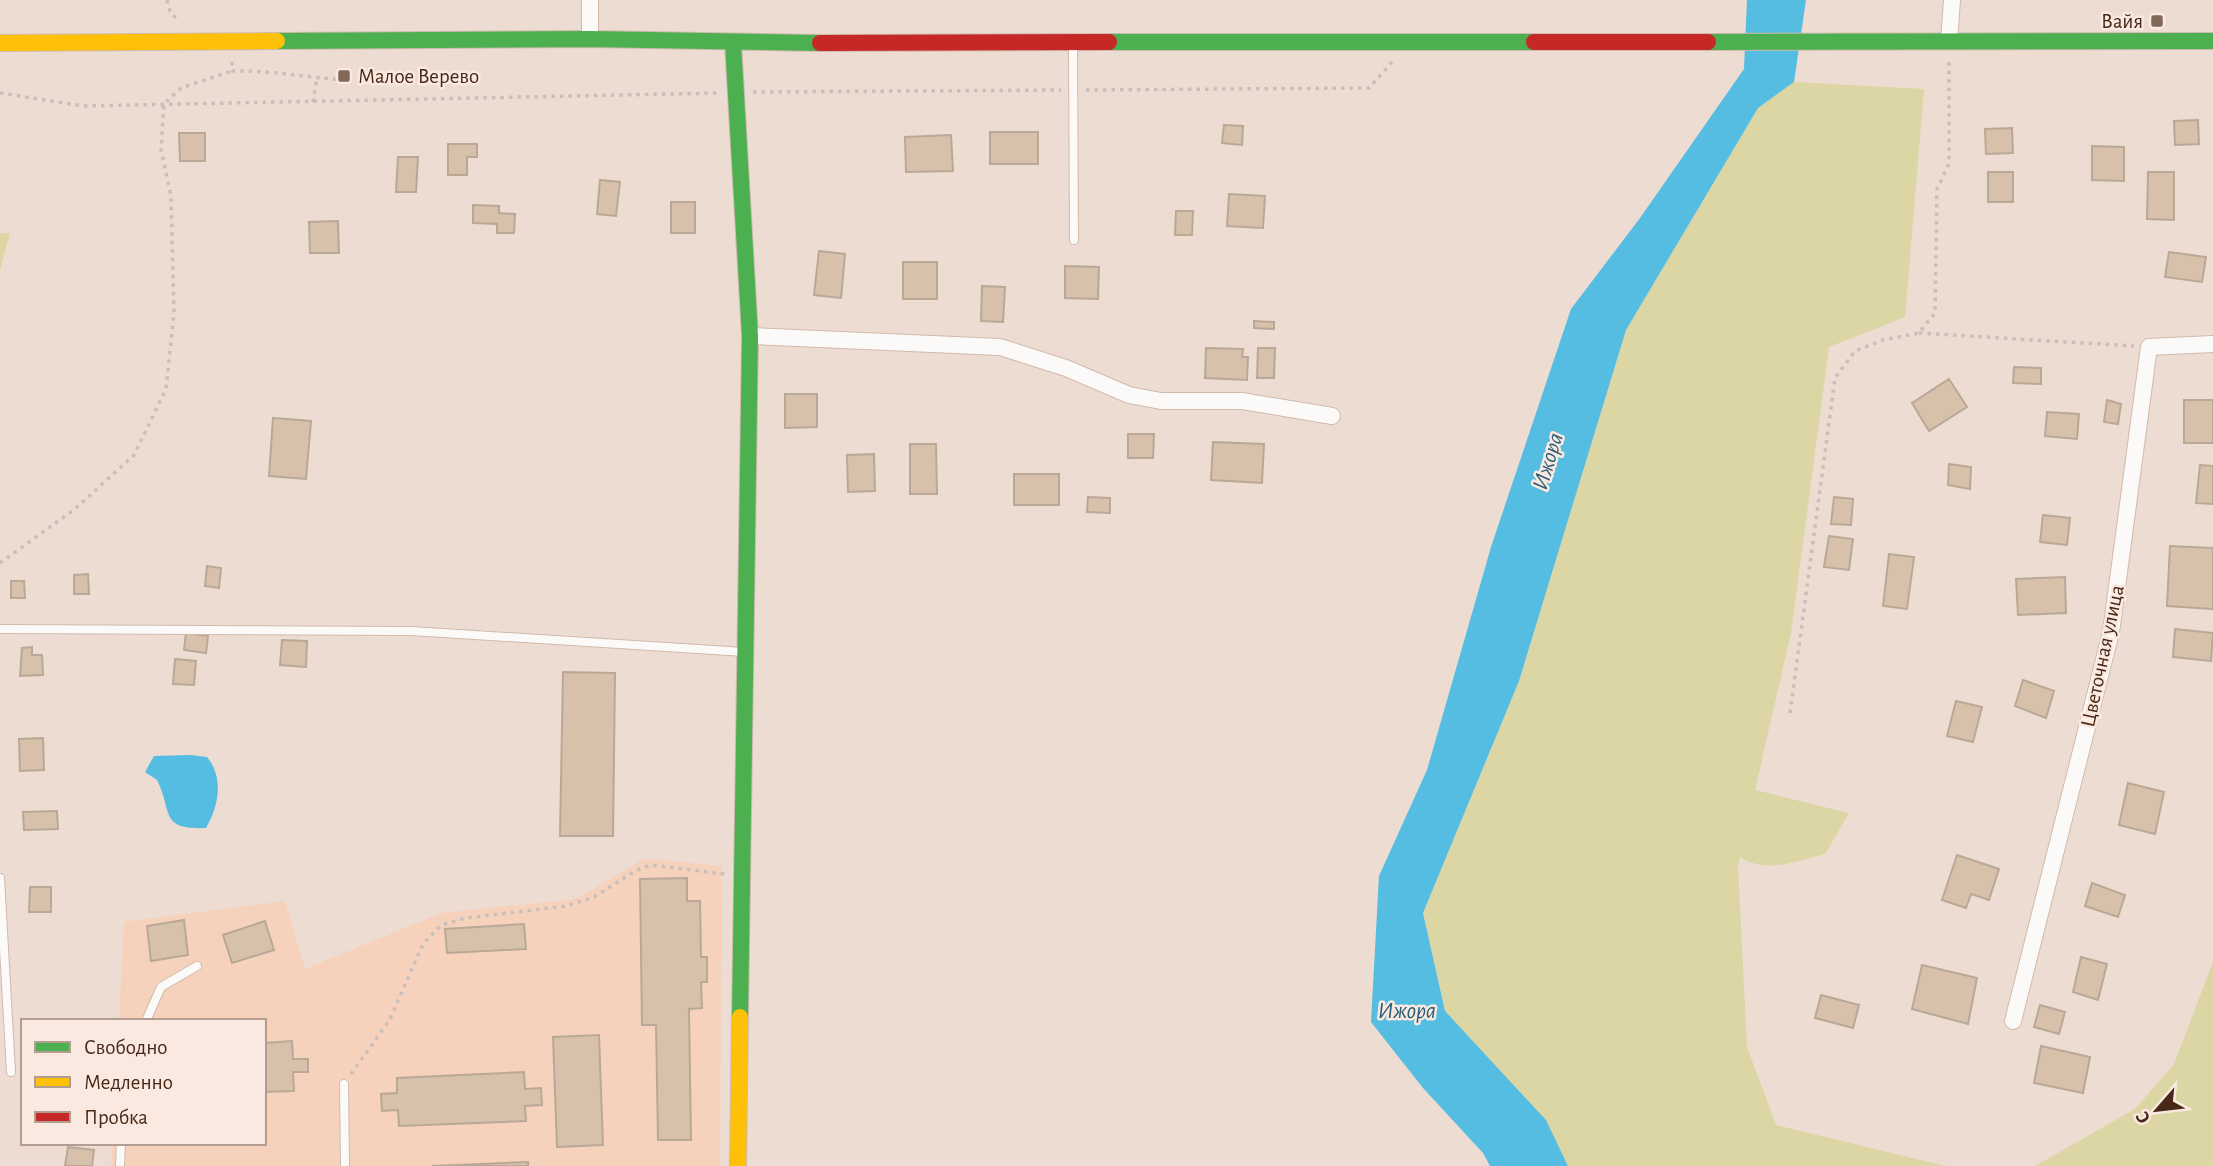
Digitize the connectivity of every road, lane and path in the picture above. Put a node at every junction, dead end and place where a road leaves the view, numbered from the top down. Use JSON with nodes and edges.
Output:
{"nodes":[{"id":1,"x":167,"y":0,"type":"edge"},
{"id":2,"x":590,"y":0,"type":"edge"},
{"id":3,"x":1952,"y":0,"type":"edge"},
{"id":4,"x":174,"y":19,"type":"dead end"},
{"id":5,"x":590,"y":40,"type":"junction"},
{"id":6,"x":1950,"y":41,"type":"junction"},
{"id":7,"x":2213,"y":41,"type":"edge"},
{"id":8,"x":0,"y":43,"type":"edge"},
{"id":9,"x":733,"y":43,"type":"junction"},
{"id":10,"x":1073,"y":43,"type":"junction"},
{"id":11,"x":232,"y":71,"type":"dead end"},
{"id":12,"x":317,"y":78,"type":"dead end"},
{"id":13,"x":0,"y":93,"type":"edge"},
{"id":14,"x":738,"y":93,"type":"junction"},
{"id":15,"x":313,"y":102,"type":"junction"},
{"id":16,"x":164,"y":104,"type":"junction"},
{"id":17,"x":1074,"y":240,"type":"dead end"},
{"id":18,"x":1919,"y":333,"type":"junction"},
{"id":19,"x":750,"y":336,"type":"junction"},
{"id":20,"x":2213,"y":344,"type":"edge"},
{"id":21,"x":2149,"y":347,"type":"junction"},
{"id":22,"x":1332,"y":416,"type":"dead end"},
{"id":23,"x":0,"y":563,"type":"edge"},
{"id":24,"x":0,"y":629,"type":"edge"},
{"id":25,"x":745,"y":652,"type":"junction"},
{"id":26,"x":1790,"y":713,"type":"dead end"},
{"id":27,"x":742,"y":877,"type":"junction"},
{"id":28,"x":0,"y":878,"type":"edge"},
{"id":29,"x":197,"y":966,"type":"dead end"},
{"id":30,"x":147,"y":1019,"type":"edge"},
{"id":31,"x":2013,"y":1021,"type":"dead end"},
{"id":32,"x":11,"y":1072,"type":"dead end"},
{"id":33,"x":344,"y":1084,"type":"joint"},
{"id":34,"x":121,"y":1145,"type":"edge"},
{"id":35,"x":120,"y":1166,"type":"edge"},
{"id":36,"x":345,"y":1166,"type":"edge"},
{"id":37,"x":738,"y":1166,"type":"edge"}],
"edges":[{"from":1,"to":4,"type":"path"},
{"from":2,"to":5,"type":"street"},
{"from":3,"to":6,"type":"street"},
{"from":5,"to":8,"type":"main road"},
{"from":5,"to":9,"type":"main road"},
{"from":6,"to":7,"type":"main road"},
{"from":6,"to":10,"type":"main road"},
{"from":6,"to":18,"type":"path"},
{"from":9,"to":10,"type":"main road"},
{"from":9,"to":14,"type":"main road"},
{"from":10,"to":17,"type":"lane"},
{"from":11,"to":16,"type":"path"},
{"from":12,"to":15,"type":"path"},
{"from":13,"to":16,"type":"path"},
{"from":14,"to":15,"type":"path"},
{"from":14,"to":19,"type":"main road"},
{"from":15,"to":16,"type":"path"},
{"from":16,"to":23,"type":"path"},
{"from":18,"to":21,"type":"path"},
{"from":18,"to":26,"type":"path"},
{"from":19,"to":22,"type":"street"},
{"from":19,"to":25,"type":"main road"},
{"from":20,"to":21,"type":"street"},
{"from":21,"to":31,"type":"street","name":"Цветочная улица"},
{"from":24,"to":25,"type":"lane"},
{"from":25,"to":27,"type":"main road"},
{"from":27,"to":33,"type":"path"},
{"from":27,"to":37,"type":"main road"},
{"from":28,"to":32,"type":"lane"},
{"from":29,"to":30,"type":"lane"},
{"from":33,"to":36,"type":"lane"},
{"from":34,"to":35,"type":"lane"}]}
